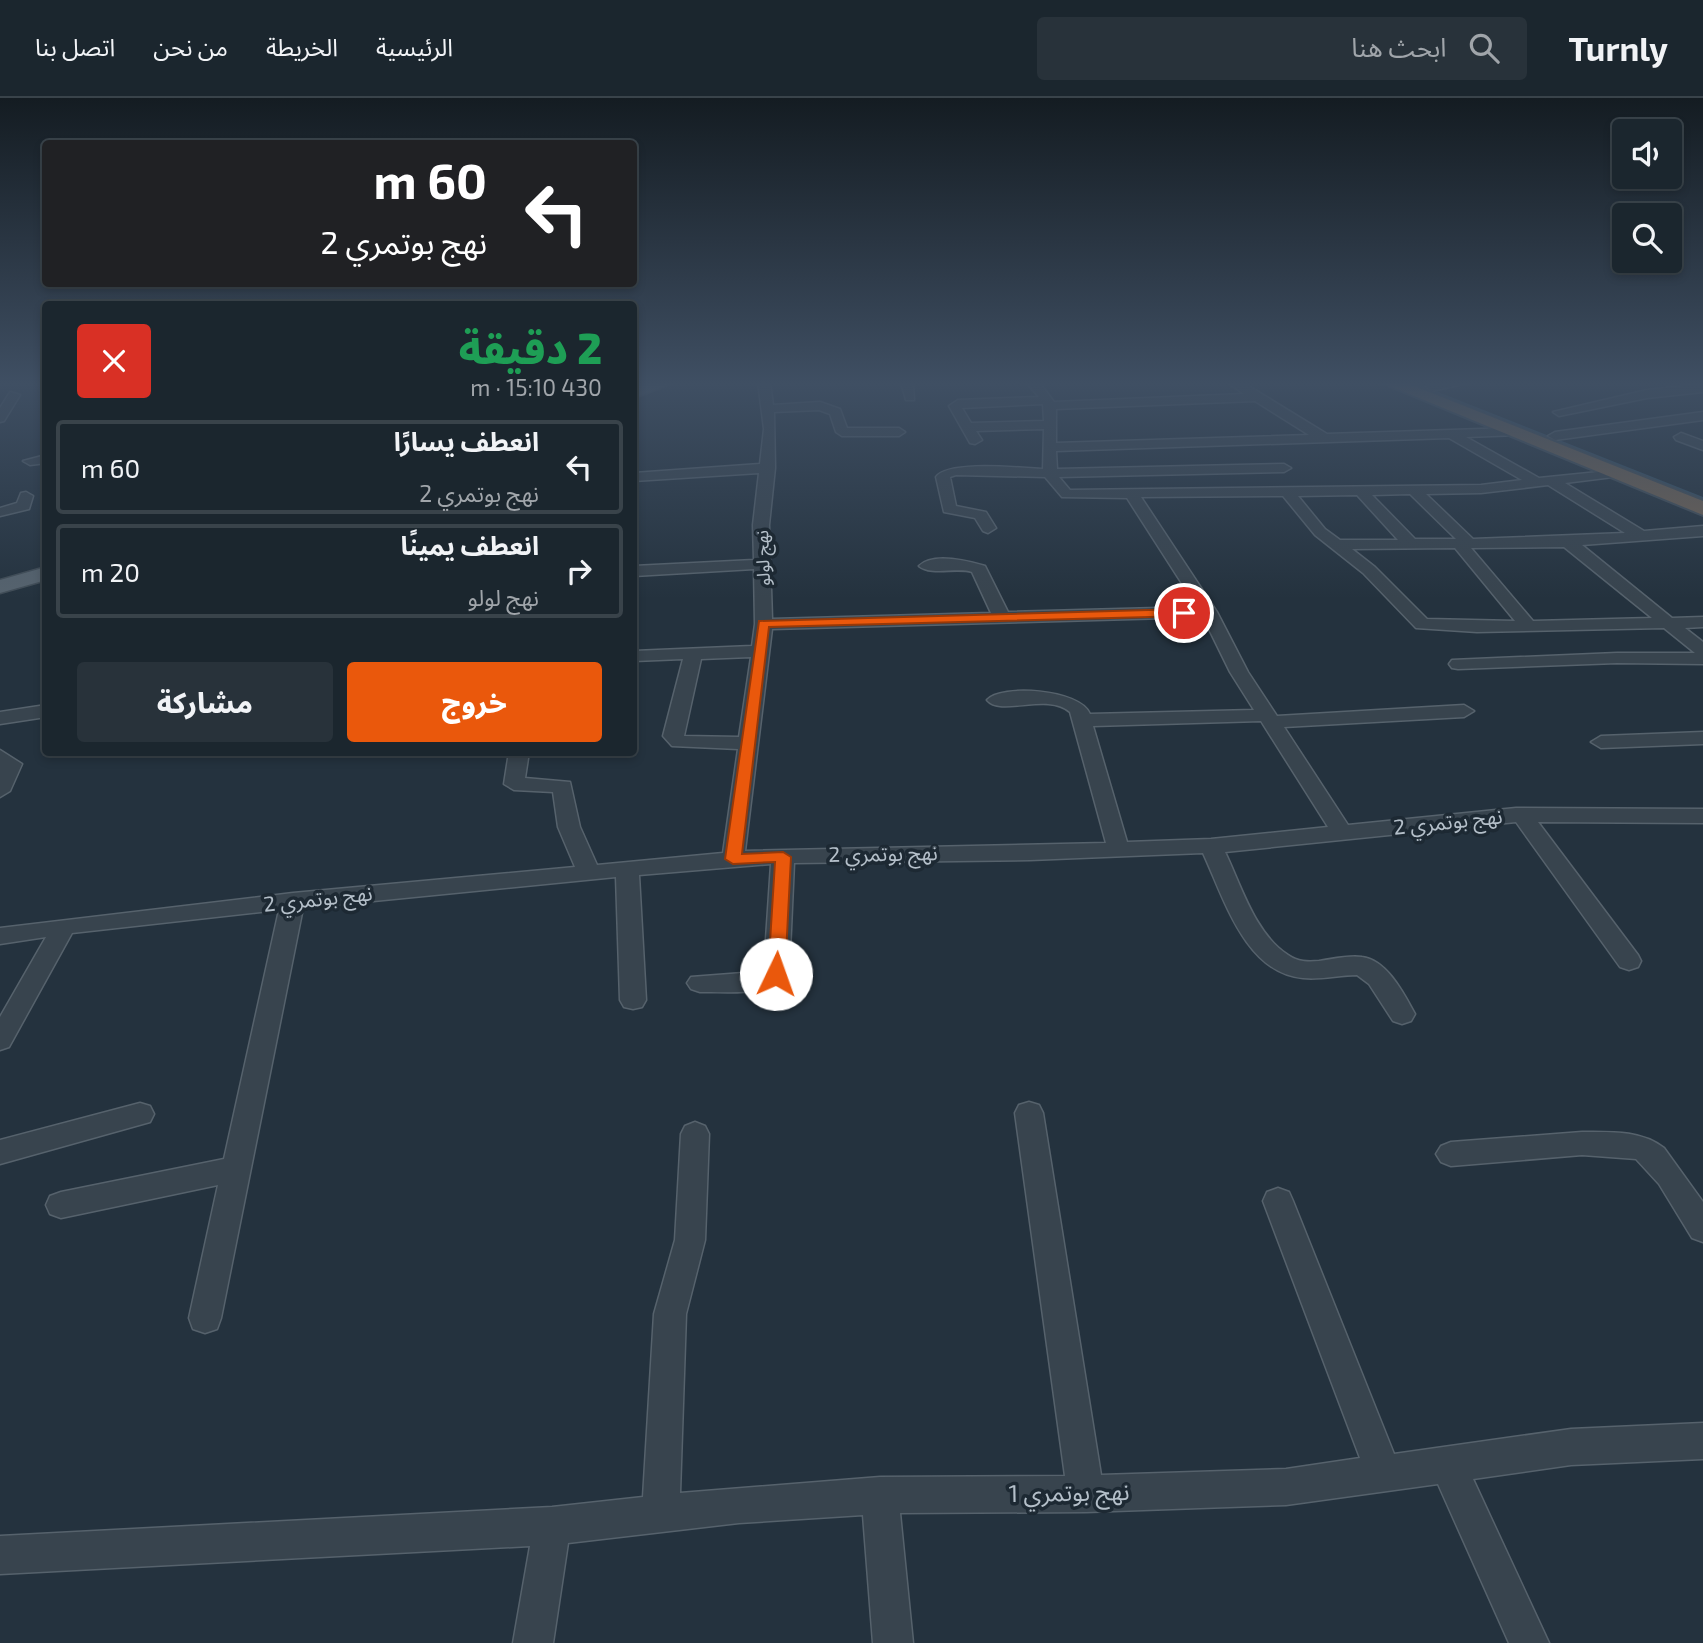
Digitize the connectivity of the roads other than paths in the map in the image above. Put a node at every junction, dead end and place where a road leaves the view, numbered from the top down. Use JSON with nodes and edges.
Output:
{"nodes":[{"id":1,"x":769,"y":454,"type":"edge"},
{"id":2,"x":1049,"y":454,"type":"edge"},
{"id":3,"x":1272,"y":454,"type":"edge"},
{"id":4,"x":1490,"y":454,"type":"edge"},
{"id":5,"x":1567,"y":454,"type":"edge"},
{"id":6,"x":1601,"y":454,"type":"edge"},
{"id":7,"x":42,"y":460,"type":"edge"},
{"id":8,"x":30,"y":461,"type":"dead end"},
{"id":9,"x":768,"y":468,"type":"junction"},
{"id":10,"x":1284,"y":468,"type":"junction"},
{"id":11,"x":1052,"y":473,"type":"junction"},
{"id":12,"x":1613,"y":473,"type":"junction"},
{"id":13,"x":637,"y":477,"type":"edge"},
{"id":14,"x":1546,"y":483,"type":"junction"},
{"id":15,"x":1414,"y":490,"type":"junction"},
{"id":16,"x":1361,"y":491,"type":"junction"},
{"id":17,"x":1295,"y":493,"type":"junction"},
{"id":18,"x":1703,"y":494,"type":"edge"},
{"id":19,"x":1132,"y":495,"type":"junction"},
{"id":20,"x":26,"y":496,"type":"dead end"},
{"id":21,"x":1703,"y":509,"type":"edge"},
{"id":22,"x":0,"y":512,"type":"edge"},
{"id":23,"x":988,"y":528,"type":"dead end"},
{"id":24,"x":1701,"y":532,"type":"edge"},
{"id":25,"x":1643,"y":537,"type":"junction"},
{"id":26,"x":1568,"y":542,"type":"junction"},
{"id":27,"x":1464,"y":543,"type":"junction"},
{"id":28,"x":1411,"y":544,"type":"junction"},
{"id":29,"x":1340,"y":545,"type":"junction"},
{"id":30,"x":764,"y":564,"type":"junction"},
{"id":31,"x":927,"y":566,"type":"dead end"},
{"id":32,"x":637,"y":571,"type":"edge"},
{"id":33,"x":42,"y":574,"type":"edge"},
{"id":34,"x":0,"y":587,"type":"edge"},
{"id":35,"x":1209,"y":612,"type":"junction"},
{"id":36,"x":1003,"y":619,"type":"junction"},
{"id":37,"x":1703,"y":622,"type":"edge"},
{"id":38,"x":764,"y":624,"type":"junction"},
{"id":39,"x":1667,"y":624,"type":"junction"},
{"id":40,"x":1528,"y":625,"type":"junction"},
{"id":41,"x":761,"y":651,"type":"junction"},
{"id":42,"x":1703,"y":651,"type":"edge"},
{"id":43,"x":693,"y":654,"type":"junction"},
{"id":44,"x":637,"y":656,"type":"edge"},
{"id":45,"x":1703,"y":659,"type":"edge"},
{"id":46,"x":1458,"y":664,"type":"dead end"},
{"id":47,"x":996,"y":700,"type":"dead end"},
{"id":48,"x":1464,"y":711,"type":"dead end"},
{"id":49,"x":42,"y":712,"type":"edge"},
{"id":50,"x":0,"y":718,"type":"edge"},
{"id":51,"x":1268,"y":719,"type":"junction"},
{"id":52,"x":1082,"y":720,"type":"junction"},
{"id":53,"x":1703,"y":738,"type":"edge"},
{"id":54,"x":1601,"y":742,"type":"dead end"},
{"id":55,"x":747,"y":743,"type":"junction"},
{"id":56,"x":0,"y":756,"type":"edge"},
{"id":57,"x":518,"y":756,"type":"edge"},
{"id":58,"x":0,"y":791,"type":"edge"},
{"id":59,"x":1522,"y":815,"type":"junction"},
{"id":60,"x":1699,"y":820,"type":"edge"},
{"id":61,"x":1343,"y":834,"type":"junction"},
{"id":62,"x":1210,"y":846,"type":"junction"},
{"id":63,"x":1118,"y":848,"type":"junction"},
{"id":64,"x":783,"y":857,"type":"junction"},
{"id":65,"x":733,"y":859,"type":"junction"},
{"id":66,"x":627,"y":871,"type":"junction"},
{"id":67,"x":589,"y":873,"type":"junction"},
{"id":68,"x":293,"y":901,"type":"junction"},
{"id":69,"x":64,"y":926,"type":"junction"},
{"id":70,"x":0,"y":936,"type":"edge"},
{"id":71,"x":1629,"y":961,"type":"dead end"},
{"id":72,"x":700,"y":983,"type":"dead end"},
{"id":73,"x":633,"y":1000,"type":"dead end"},
{"id":74,"x":1402,"y":1014,"type":"dead end"},
{"id":75,"x":0,"y":1040,"type":"edge"},
{"id":76,"x":1029,"y":1113,"type":"dead end"},
{"id":77,"x":139,"y":1114,"type":"dead end"},
{"id":78,"x":695,"y":1134,"type":"dead end"},
{"id":79,"x":0,"y":1152,"type":"edge"},
{"id":80,"x":1451,"y":1154,"type":"dead end"},
{"id":81,"x":236,"y":1169,"type":"junction"},
{"id":82,"x":1278,"y":1201,"type":"dead end"},
{"id":83,"x":61,"y":1205,"type":"dead end"},
{"id":84,"x":1703,"y":1229,"type":"edge"},
{"id":85,"x":205,"y":1318,"type":"dead end"},
{"id":86,"x":1703,"y":1441,"type":"edge"},
{"id":87,"x":1448,"y":1465,"type":"junction"},
{"id":88,"x":1384,"y":1474,"type":"junction"},
{"id":89,"x":1086,"y":1494,"type":"junction"},
{"id":90,"x":880,"y":1495,"type":"junction"},
{"id":91,"x":661,"y":1512,"type":"junction"},
{"id":92,"x":552,"y":1526,"type":"junction"},
{"id":93,"x":0,"y":1555,"type":"edge"},
{"id":94,"x":533,"y":1643,"type":"edge"},
{"id":95,"x":893,"y":1643,"type":"edge"},
{"id":96,"x":1530,"y":1643,"type":"edge"}],
"edges":[{"from":1,"to":9,"type":"street","name":"نهج لولو"},
{"from":2,"to":11,"type":"street"},
{"from":3,"to":10,"type":"street"},
{"from":4,"to":14,"type":"street"},
{"from":5,"to":12,"type":"highway"},
{"from":6,"to":18,"type":"highway"},
{"from":7,"to":8,"type":"street"},
{"from":9,"to":13,"type":"street"},
{"from":9,"to":30,"type":"street","name":"نهج لولو"},
{"from":10,"to":11,"type":"street"},
{"from":10,"to":17,"type":"street"},
{"from":11,"to":19,"type":"street"},
{"from":11,"to":23,"type":"street"},
{"from":12,"to":14,"type":"street"},
{"from":12,"to":21,"type":"highway"},
{"from":14,"to":15,"type":"street"},
{"from":14,"to":25,"type":"street"},
{"from":15,"to":16,"type":"street"},
{"from":15,"to":27,"type":"street"},
{"from":16,"to":17,"type":"street"},
{"from":16,"to":28,"type":"street"},
{"from":17,"to":19,"type":"street"},
{"from":17,"to":29,"type":"street"},
{"from":19,"to":35,"type":"street"},
{"from":20,"to":22,"type":"street"},
{"from":24,"to":25,"type":"street"},
{"from":25,"to":26,"type":"street"},
{"from":26,"to":27,"type":"street"},
{"from":26,"to":39,"type":"street"},
{"from":27,"to":28,"type":"street"},
{"from":27,"to":40,"type":"street"},
{"from":28,"to":29,"type":"street"},
{"from":29,"to":40,"type":"street"},
{"from":30,"to":32,"type":"street"},
{"from":30,"to":38,"type":"street","name":"نهج لولو"},
{"from":31,"to":36,"type":"street"},
{"from":33,"to":34,"type":"main road"},
{"from":35,"to":36,"type":"street"},
{"from":35,"to":51,"type":"street"},
{"from":36,"to":38,"type":"street"},
{"from":37,"to":39,"type":"street"},
{"from":38,"to":41,"type":"street","name":"نهج لولو"},
{"from":39,"to":40,"type":"street"},
{"from":39,"to":42,"type":"street"},
{"from":41,"to":43,"type":"street"},
{"from":41,"to":55,"type":"street","name":"نهج لولو"},
{"from":43,"to":44,"type":"street"},
{"from":43,"to":55,"type":"street"},
{"from":45,"to":46,"type":"street"},
{"from":47,"to":52,"type":"street"},
{"from":48,"to":51,"type":"street"},
{"from":49,"to":50,"type":"street"},
{"from":51,"to":52,"type":"street"},
{"from":51,"to":61,"type":"street"},
{"from":52,"to":63,"type":"street"},
{"from":53,"to":54,"type":"street"},
{"from":55,"to":65,"type":"street","name":"نهج لولو"},
{"from":56,"to":58,"type":"street"},
{"from":57,"to":67,"type":"street"},
{"from":59,"to":60,"type":"street","name":"نهج بوتمري 2"},
{"from":59,"to":61,"type":"street","name":"نهج بوتمري 2"},
{"from":59,"to":71,"type":"street"},
{"from":61,"to":62,"type":"street","name":"نهج بوتمري 2"},
{"from":62,"to":63,"type":"street","name":"نهج بوتمري 2"},
{"from":62,"to":74,"type":"street"},
{"from":63,"to":64,"type":"street","name":"نهج بوتمري 2"},
{"from":64,"to":65,"type":"street","name":"نهج بوتمري 2"},
{"from":64,"to":72,"type":"street"},
{"from":65,"to":66,"type":"street","name":"نهج بوتمري 2"},
{"from":66,"to":67,"type":"street","name":"نهج بوتمري 2"},
{"from":66,"to":73,"type":"street"},
{"from":67,"to":68,"type":"street","name":"نهج بوتمري 2"},
{"from":68,"to":69,"type":"street","name":"نهج بوتمري 2"},
{"from":68,"to":81,"type":"street"},
{"from":69,"to":70,"type":"street","name":"نهج بوتمري 2"},
{"from":69,"to":75,"type":"street"},
{"from":76,"to":89,"type":"street"},
{"from":77,"to":79,"type":"street"},
{"from":78,"to":91,"type":"street"},
{"from":80,"to":84,"type":"street"},
{"from":81,"to":83,"type":"street"},
{"from":81,"to":85,"type":"street"},
{"from":82,"to":88,"type":"street"},
{"from":86,"to":87,"type":"street","name":"نهج بوتمري 1"},
{"from":87,"to":88,"type":"street","name":"نهج بوتمري 1"},
{"from":87,"to":96,"type":"street"},
{"from":88,"to":89,"type":"street","name":"نهج بوتمري 1"},
{"from":89,"to":90,"type":"street","name":"نهج بوتمري 1"},
{"from":90,"to":91,"type":"street","name":"نهج بوتمري 1"},
{"from":90,"to":95,"type":"street"},
{"from":91,"to":92,"type":"street","name":"نهج بوتمري 1"},
{"from":92,"to":93,"type":"street"},
{"from":92,"to":94,"type":"street"}]}
